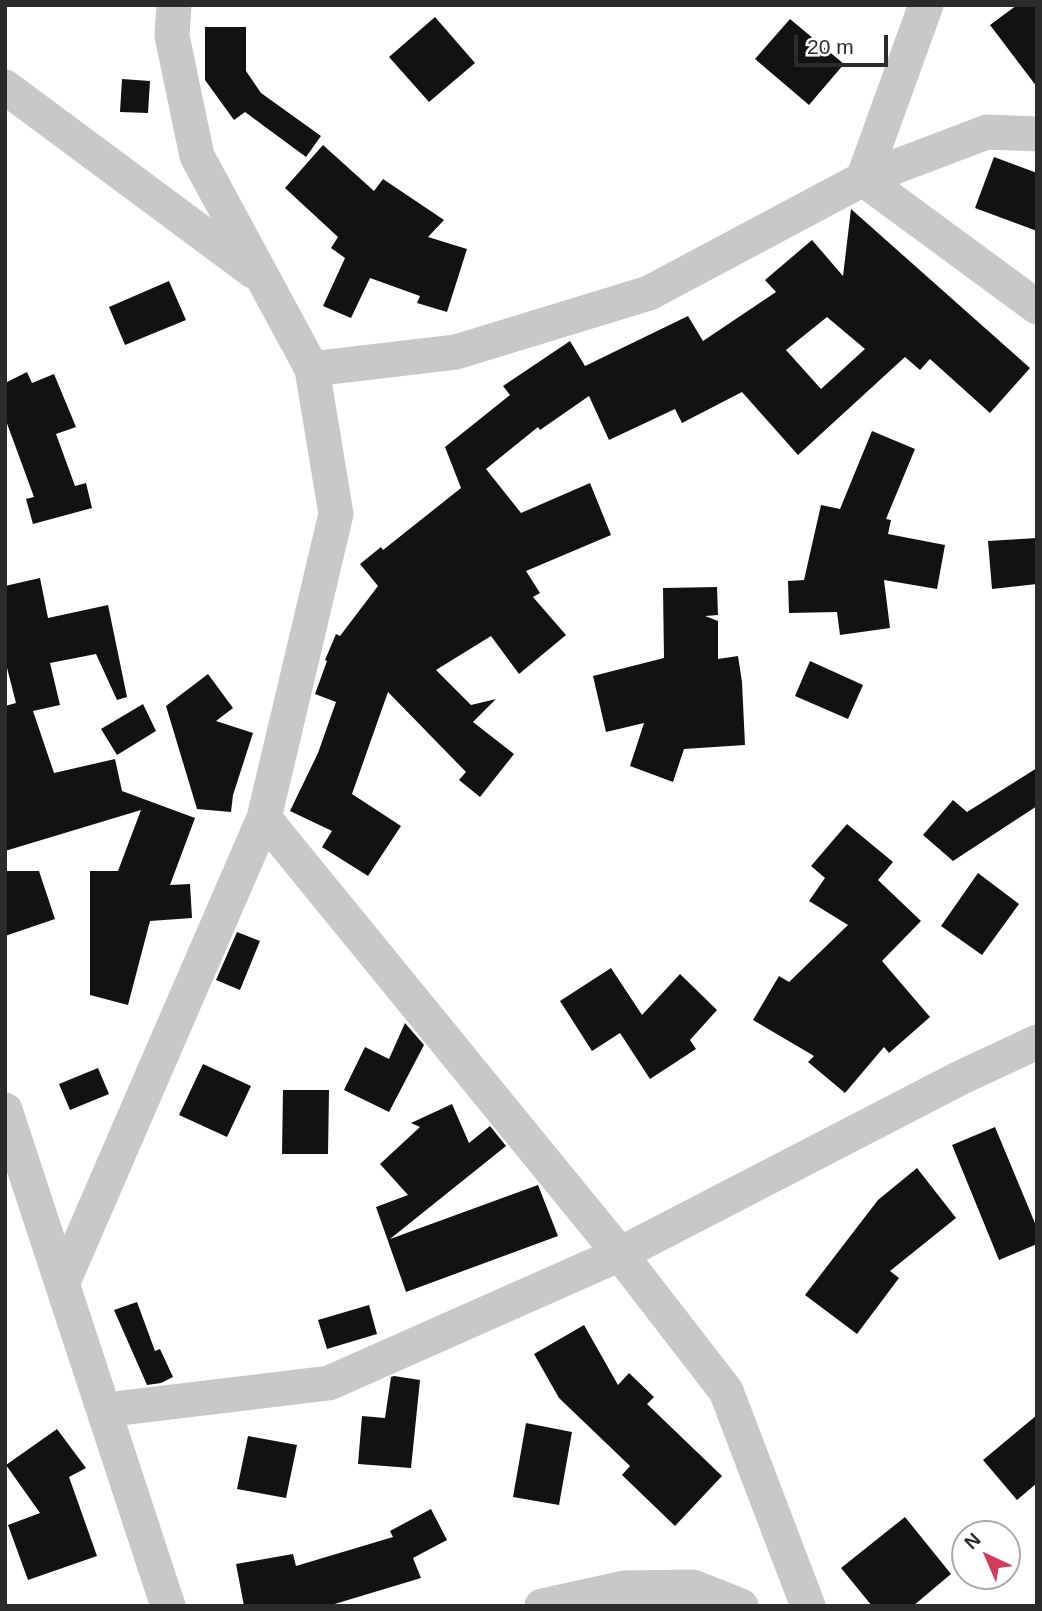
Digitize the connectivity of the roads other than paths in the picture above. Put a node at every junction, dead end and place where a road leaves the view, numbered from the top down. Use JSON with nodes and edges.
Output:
{"nodes":[{"id":1,"x":174,"y":5,"type":"edge"},
{"id":2,"x":926,"y":5,"type":"edge"},
{"id":3,"x":5,"y":87,"type":"edge"},
{"id":4,"x":1037,"y":134,"type":"edge"},
{"id":5,"x":863,"y":179,"type":"junction"},
{"id":6,"x":262,"y":277,"type":"junction"},
{"id":7,"x":1037,"y":307,"type":"edge"},
{"id":8,"x":312,"y":369,"type":"junction"},
{"id":9,"x":264,"y":818,"type":"junction"},
{"id":10,"x":1037,"y":1042,"type":"edge"},
{"id":11,"x":5,"y":1110,"type":"edge"},
{"id":12,"x":620,"y":1254,"type":"junction"},
{"id":13,"x":63,"y":1282,"type":"junction"},
{"id":14,"x":105,"y":1410,"type":"junction"},
{"id":15,"x":168,"y":1606,"type":"edge"},
{"id":16,"x":542,"y":1606,"type":"edge"},
{"id":17,"x":741,"y":1606,"type":"edge"},
{"id":18,"x":808,"y":1606,"type":"edge"}],
"edges":[{"from":1,"to":6,"type":"street"},
{"from":2,"to":5,"type":"street"},
{"from":3,"to":6,"type":"street"},
{"from":4,"to":5,"type":"street"},
{"from":5,"to":7,"type":"street"},
{"from":5,"to":8,"type":"street"},
{"from":6,"to":8,"type":"street"},
{"from":8,"to":9,"type":"street"},
{"from":9,"to":12,"type":"street"},
{"from":9,"to":13,"type":"street"},
{"from":10,"to":12,"type":"street"},
{"from":11,"to":13,"type":"street"},
{"from":12,"to":14,"type":"street"},
{"from":12,"to":18,"type":"street"},
{"from":13,"to":14,"type":"street"},
{"from":14,"to":15,"type":"street"},
{"from":16,"to":17,"type":"street"}]}
